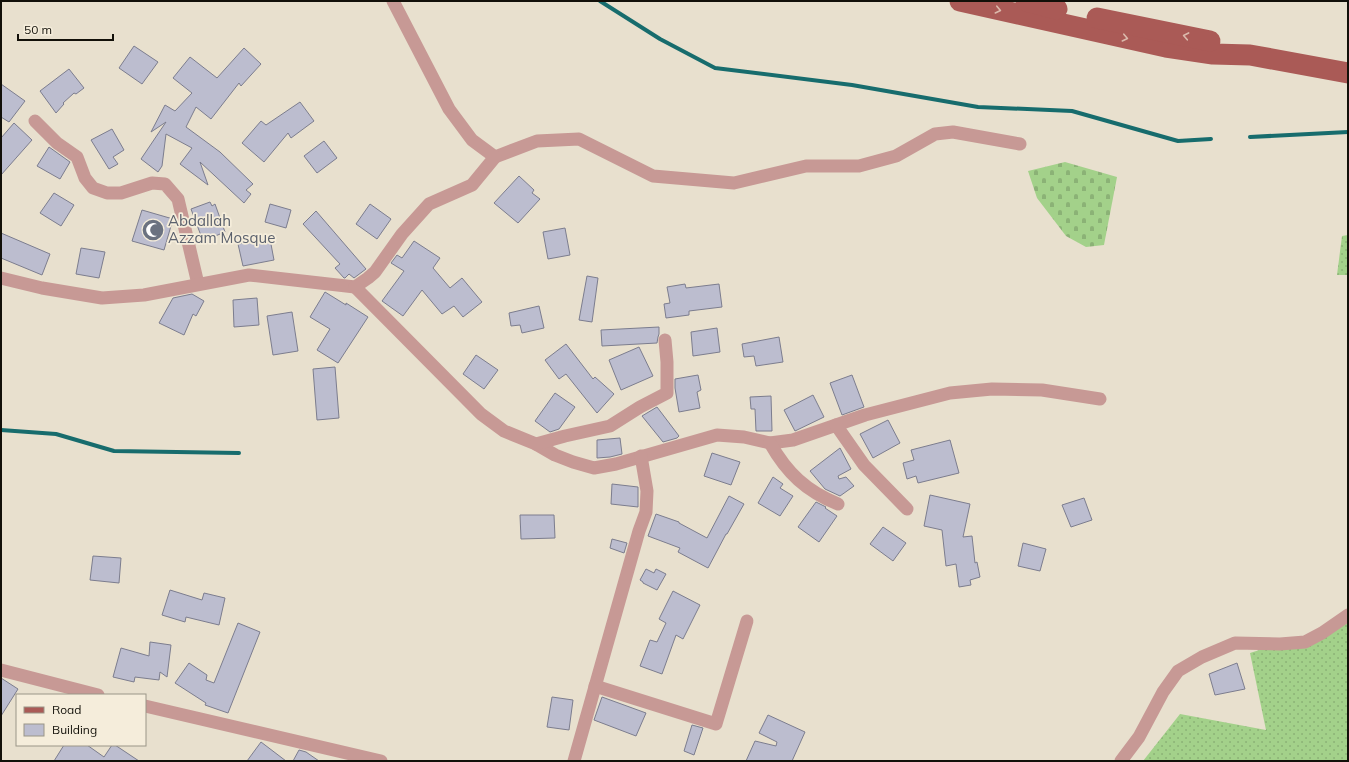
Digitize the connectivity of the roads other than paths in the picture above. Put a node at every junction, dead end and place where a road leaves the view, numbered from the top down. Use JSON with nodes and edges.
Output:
{"nodes":[{"id":1,"x":393,"y":1,"type":"edge"},
{"id":2,"x":960,"y":1,"type":"edge"},
{"id":3,"x":1026,"y":1,"type":"edge"},
{"id":4,"x":1250,"y":55,"type":"junction"},
{"id":5,"x":1348,"y":73,"type":"edge"},
{"id":6,"x":35,"y":121,"type":"dead end"},
{"id":7,"x":1020,"y":144,"type":"dead end"},
{"id":8,"x":495,"y":157,"type":"junction"},
{"id":9,"x":1,"y":278,"type":"edge"},
{"id":10,"x":198,"y":284,"type":"junction"},
{"id":11,"x":355,"y":287,"type":"junction"},
{"id":12,"x":665,"y":340,"type":"dead end"},
{"id":13,"x":1100,"y":399,"type":"dead end"},
{"id":14,"x":836,"y":425,"type":"junction"},
{"id":15,"x":770,"y":443,"type":"junction"},
{"id":16,"x":536,"y":444,"type":"junction"},
{"id":17,"x":641,"y":456,"type":"junction"},
{"id":18,"x":838,"y":504,"type":"dead end"},
{"id":19,"x":907,"y":509,"type":"dead end"},
{"id":20,"x":1348,"y":615,"type":"edge"},
{"id":21,"x":748,"y":621,"type":"dead end"},
{"id":22,"x":1,"y":670,"type":"edge"},
{"id":23,"x":595,"y":686,"type":"junction"},
{"id":24,"x":94,"y":694,"type":"edge"},
{"id":25,"x":146,"y":706,"type":"edge"},
{"id":26,"x":382,"y":761,"type":"edge"},
{"id":27,"x":574,"y":761,"type":"edge"},
{"id":28,"x":1121,"y":761,"type":"edge"}],
"edges":[{"from":1,"to":8,"type":"street"},
{"from":2,"to":4,"type":"main road","one_way":true},
{"from":4,"to":3,"type":"main road","one_way":true},
{"from":4,"to":5,"type":"main road"},
{"from":6,"to":10,"type":"street"},
{"from":7,"to":8,"type":"street"},
{"from":8,"to":11,"type":"street"},
{"from":9,"to":10,"type":"street"},
{"from":10,"to":11,"type":"street"},
{"from":11,"to":16,"type":"street"},
{"from":12,"to":16,"type":"street"},
{"from":13,"to":14,"type":"street"},
{"from":14,"to":15,"type":"street"},
{"from":14,"to":19,"type":"street"},
{"from":15,"to":17,"type":"street"},
{"from":15,"to":18,"type":"street"},
{"from":16,"to":17,"type":"street"},
{"from":17,"to":23,"type":"street"},
{"from":20,"to":28,"type":"street"},
{"from":21,"to":23,"type":"street"},
{"from":22,"to":24,"type":"street"},
{"from":23,"to":27,"type":"street"},
{"from":25,"to":26,"type":"street"}]}
